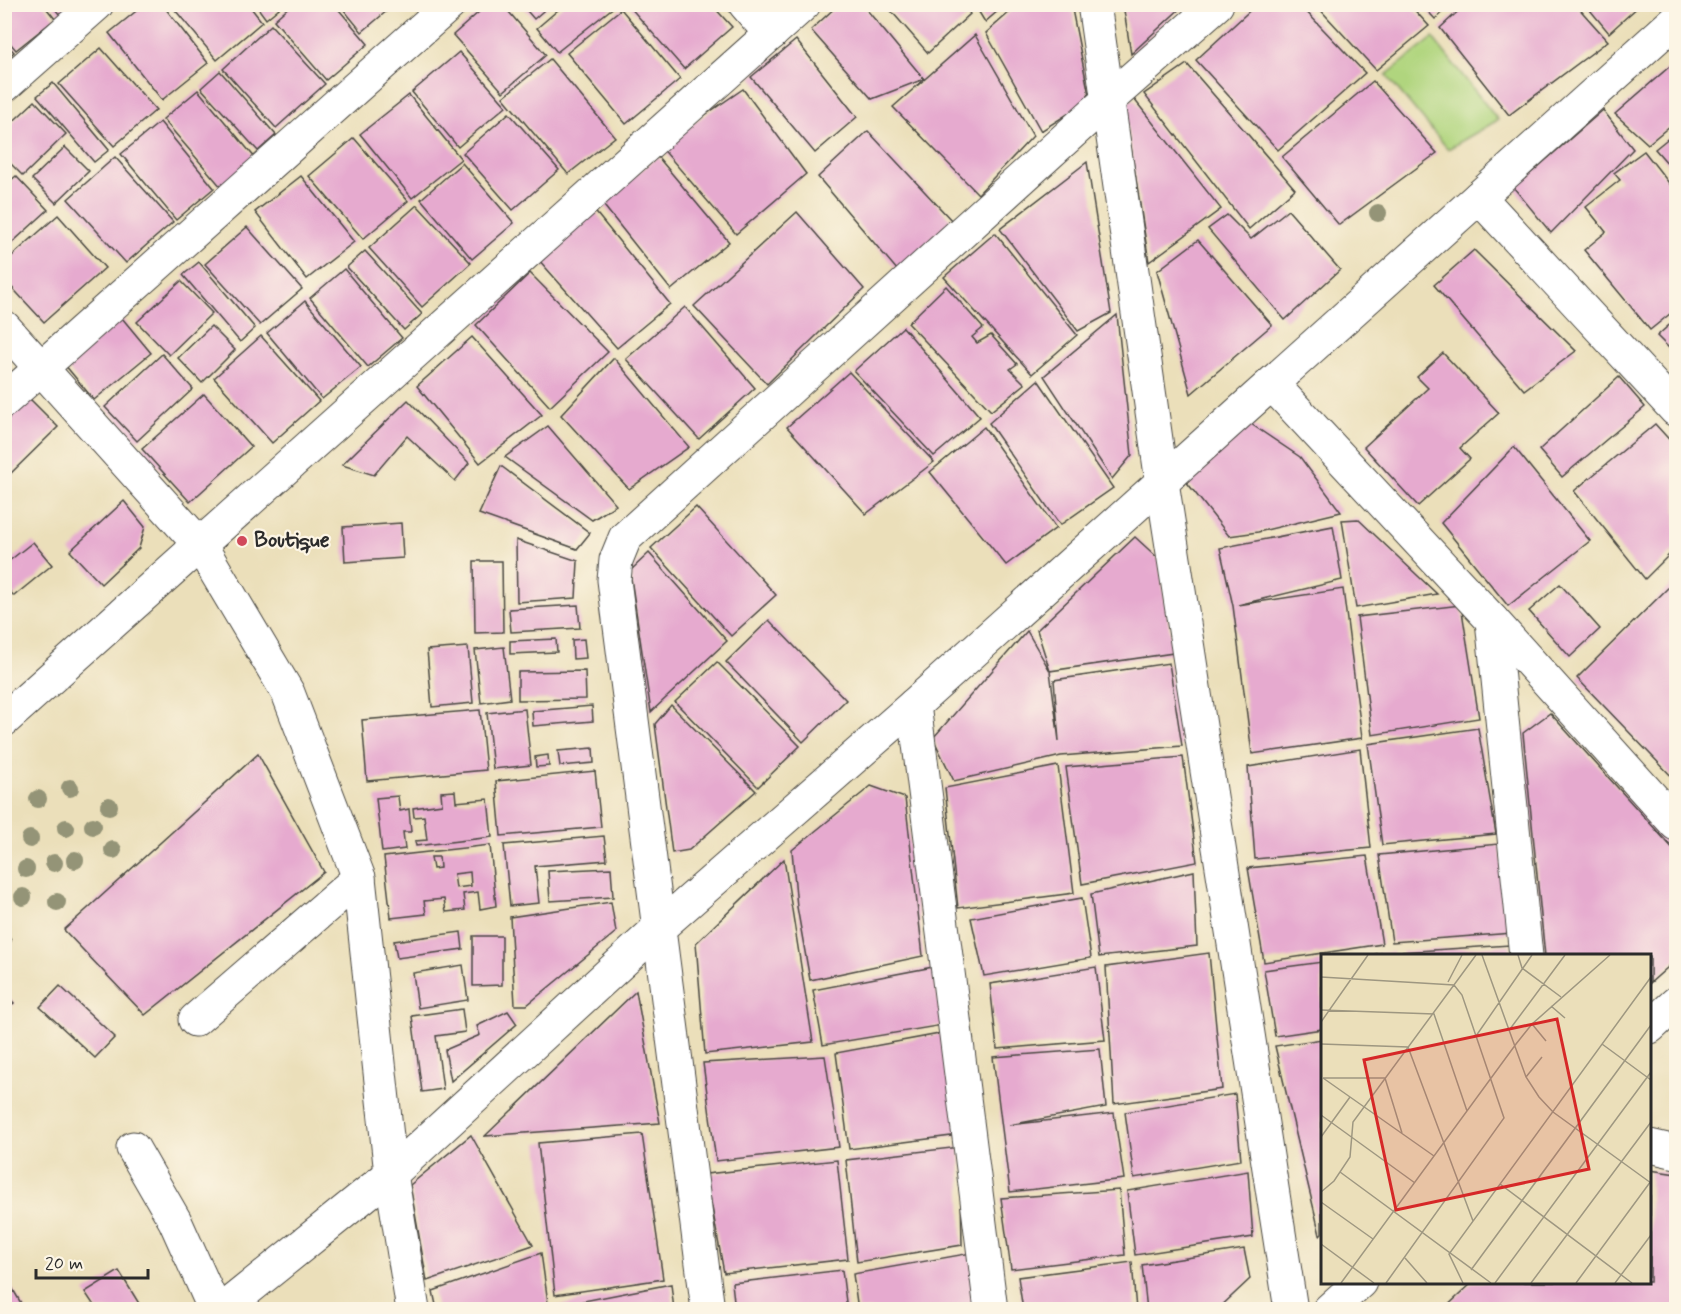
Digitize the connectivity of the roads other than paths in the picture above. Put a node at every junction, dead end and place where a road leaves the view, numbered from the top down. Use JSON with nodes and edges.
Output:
{"nodes":[{"id":1,"x":97,"y":4,"type":"edge"},
{"id":2,"x":450,"y":4,"type":"edge"},
{"id":3,"x":745,"y":4,"type":"edge"},
{"id":4,"x":804,"y":4,"type":"edge"},
{"id":5,"x":1094,"y":4,"type":"edge"},
{"id":6,"x":1217,"y":4,"type":"edge"},
{"id":7,"x":1677,"y":20,"type":"edge"},
{"id":8,"x":771,"y":34,"type":"junction"},
{"id":9,"x":4,"y":86,"type":"edge"},
{"id":10,"x":1108,"y":100,"type":"junction"},
{"id":11,"x":1479,"y":198,"type":"junction"},
{"id":12,"x":4,"y":327,"type":"edge"},
{"id":13,"x":41,"y":368,"type":"junction"},
{"id":14,"x":1272,"y":384,"type":"junction"},
{"id":15,"x":4,"y":401,"type":"edge"},
{"id":16,"x":1677,"y":410,"type":"edge"},
{"id":17,"x":1162,"y":482,"type":"junction"},
{"id":18,"x":200,"y":545,"type":"junction"},
{"id":19,"x":1492,"y":620,"type":"junction"},
{"id":20,"x":914,"y":705,"type":"junction"},
{"id":21,"x":4,"y":720,"type":"edge"},
{"id":22,"x":1677,"y":824,"type":"edge"},
{"id":23,"x":359,"y":878,"type":"junction"},
{"id":24,"x":660,"y":927,"type":"junction"},
{"id":25,"x":1526,"y":954,"type":"edge"},
{"id":26,"x":1677,"y":1003,"type":"edge"},
{"id":27,"x":195,"y":1020,"type":"dead end"},
{"id":28,"x":1651,"y":1027,"type":"edge"},
{"id":29,"x":1651,"y":1146,"type":"edge"},
{"id":30,"x":133,"y":1148,"type":"dead end"},
{"id":31,"x":1677,"y":1152,"type":"edge"},
{"id":32,"x":391,"y":1174,"type":"junction"},
{"id":33,"x":1358,"y":1284,"type":"edge"},
{"id":34,"x":215,"y":1310,"type":"edge"},
{"id":35,"x":222,"y":1310,"type":"edge"},
{"id":36,"x":413,"y":1310,"type":"edge"},
{"id":37,"x":708,"y":1310,"type":"edge"},
{"id":38,"x":991,"y":1310,"type":"edge"},
{"id":39,"x":1291,"y":1310,"type":"edge"},
{"id":40,"x":1329,"y":1310,"type":"edge"}],
"edges":[{"from":1,"to":9,"type":"street"},
{"from":2,"to":13,"type":"street"},
{"from":3,"to":8,"type":"street"},
{"from":4,"to":8,"type":"street"},
{"from":5,"to":10,"type":"street"},
{"from":6,"to":10,"type":"street"},
{"from":7,"to":11,"type":"street"},
{"from":8,"to":18,"type":"street"},
{"from":10,"to":17,"type":"street"},
{"from":10,"to":24,"type":"street"},
{"from":11,"to":14,"type":"street"},
{"from":11,"to":16,"type":"street"},
{"from":12,"to":13,"type":"street"},
{"from":13,"to":15,"type":"street"},
{"from":13,"to":18,"type":"street"},
{"from":14,"to":17,"type":"street"},
{"from":14,"to":19,"type":"street"},
{"from":17,"to":20,"type":"street"},
{"from":17,"to":39,"type":"street"},
{"from":18,"to":21,"type":"street"},
{"from":18,"to":23,"type":"street"},
{"from":19,"to":22,"type":"street"},
{"from":19,"to":25,"type":"street"},
{"from":20,"to":24,"type":"street"},
{"from":20,"to":38,"type":"street"},
{"from":23,"to":27,"type":"street"},
{"from":23,"to":32,"type":"street"},
{"from":24,"to":32,"type":"street"},
{"from":24,"to":37,"type":"street"},
{"from":26,"to":28,"type":"street"},
{"from":29,"to":31,"type":"street"},
{"from":30,"to":34,"type":"street"},
{"from":32,"to":35,"type":"street"},
{"from":32,"to":36,"type":"street"},
{"from":33,"to":40,"type":"street"}]}
